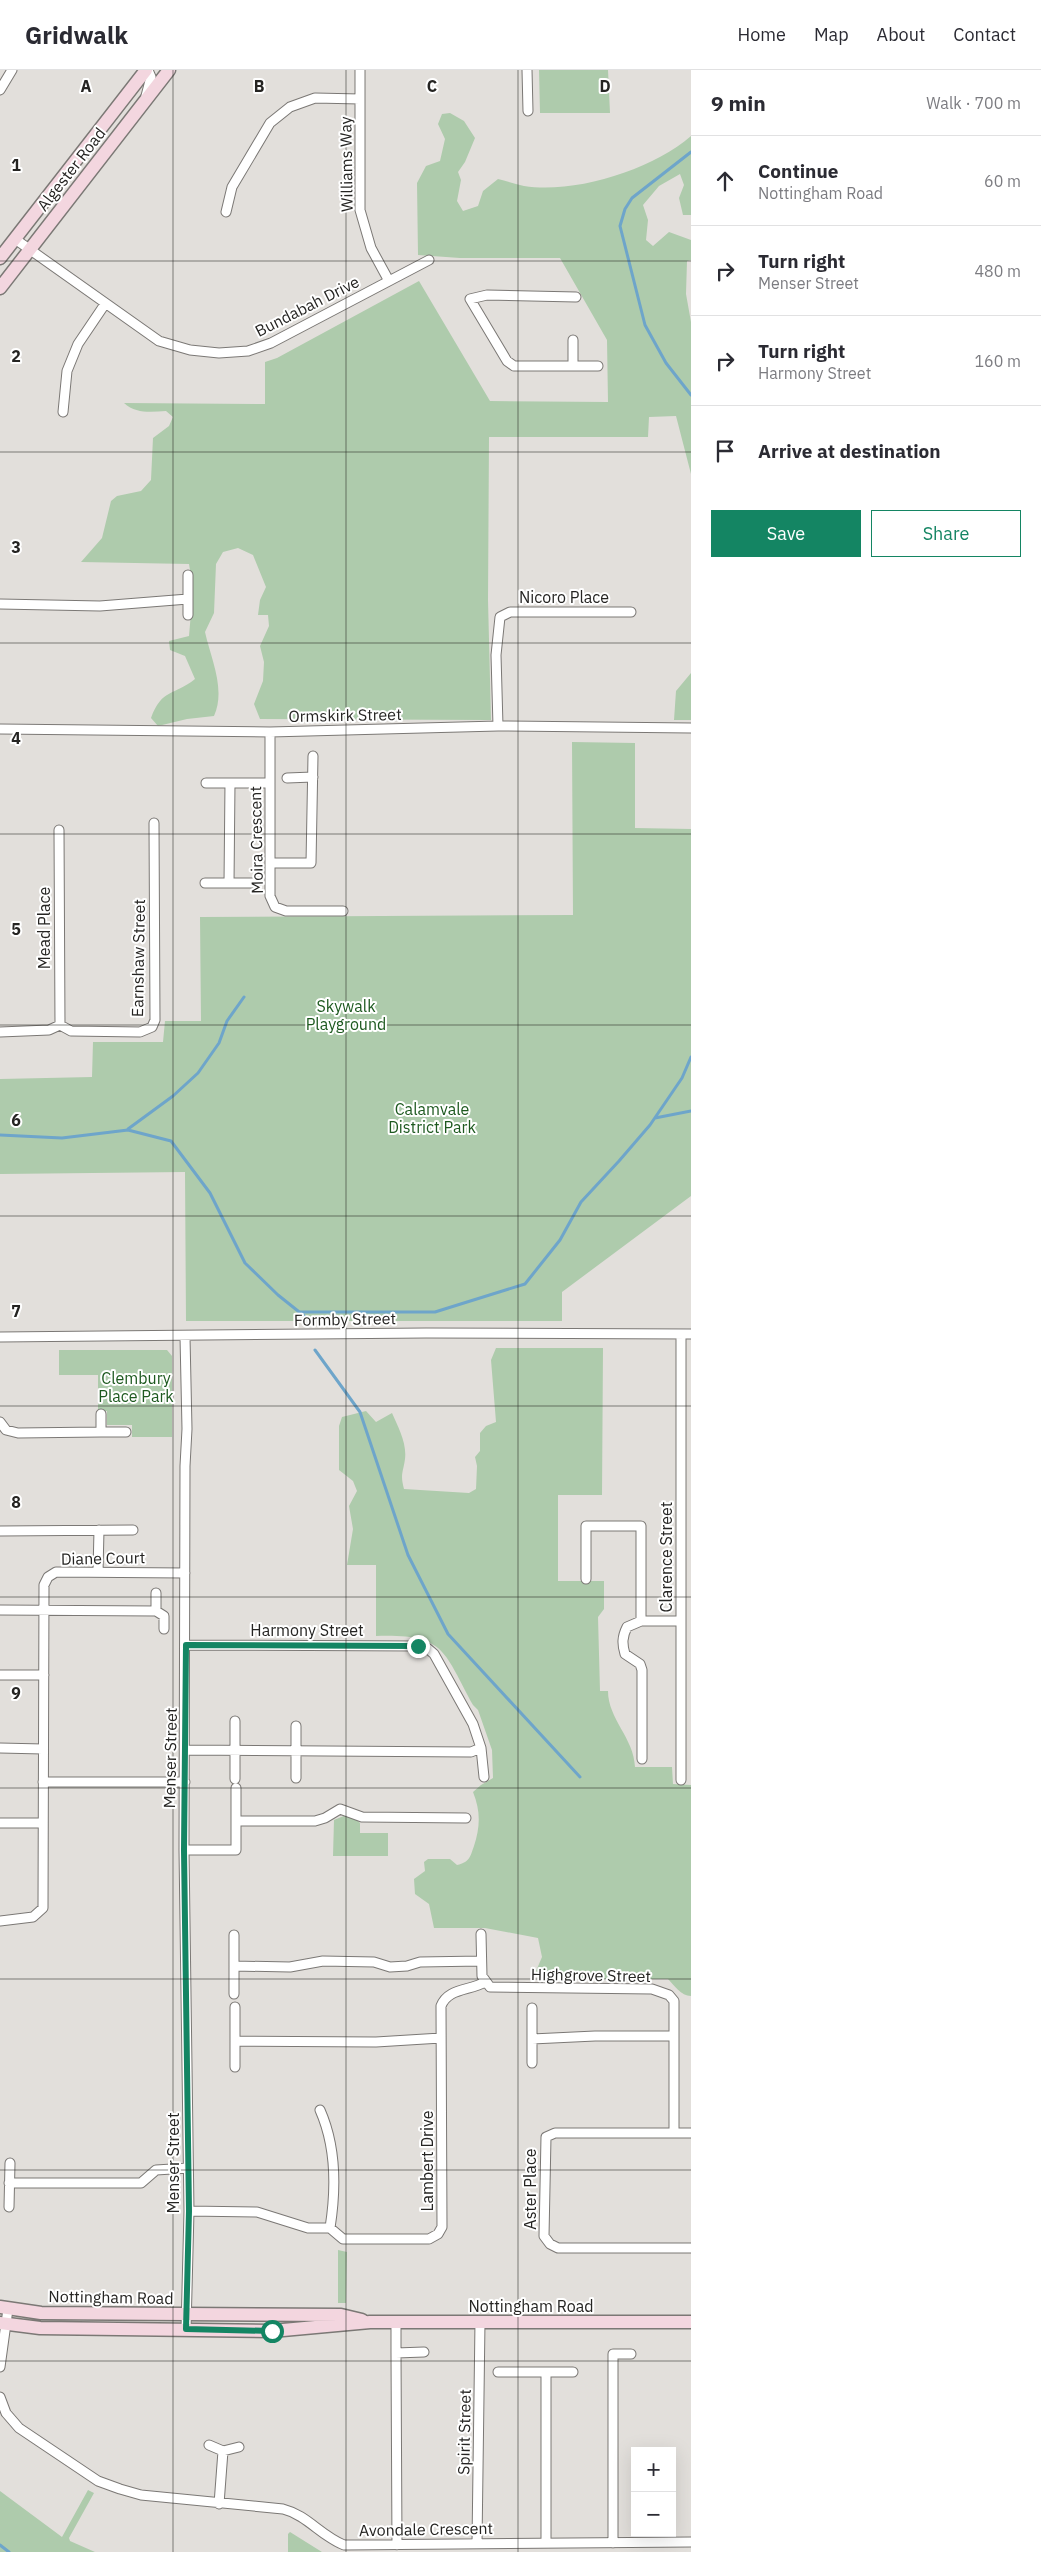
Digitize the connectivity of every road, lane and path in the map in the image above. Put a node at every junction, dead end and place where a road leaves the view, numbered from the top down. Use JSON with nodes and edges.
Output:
{"nodes":[{"id":1,"x":12,"y":70,"type":"edge"},
{"id":2,"x":147,"y":70,"type":"edge"},
{"id":3,"x":169,"y":70,"type":"edge"},
{"id":4,"x":360,"y":70,"type":"edge"},
{"id":5,"x":527,"y":70,"type":"edge"},
{"id":6,"x":0,"y":90,"type":"edge"},
{"id":7,"x":360,"y":99,"type":"junction"},
{"id":8,"x":145,"y":100,"type":"junction"},
{"id":9,"x":528,"y":111,"type":"dead end"},
{"id":10,"x":226,"y":212,"type":"dead end"},
{"id":11,"x":15,"y":239,"type":"junction"},
{"id":12,"x":29,"y":249,"type":"junction"},
{"id":13,"x":0,"y":258,"type":"edge"},
{"id":14,"x":429,"y":260,"type":"dead end"},
{"id":15,"x":388,"y":281,"type":"junction"},
{"id":16,"x":0,"y":288,"type":"edge"},
{"id":17,"x":576,"y":297,"type":"dead end"},
{"id":18,"x":105,"y":304,"type":"junction"},
{"id":19,"x":573,"y":340,"type":"dead end"},
{"id":20,"x":573,"y":366,"type":"junction"},
{"id":21,"x":598,"y":366,"type":"dead end"},
{"id":22,"x":63,"y":412,"type":"dead end"},
{"id":23,"x":188,"y":575,"type":"dead end"},
{"id":24,"x":188,"y":599,"type":"junction"},
{"id":25,"x":0,"y":604,"type":"edge"},
{"id":26,"x":631,"y":612,"type":"dead end"},
{"id":27,"x":188,"y":615,"type":"dead end"},
{"id":28,"x":498,"y":726,"type":"junction"},
{"id":29,"x":691,"y":728,"type":"edge"},
{"id":30,"x":0,"y":729,"type":"edge"},
{"id":31,"x":270,"y":732,"type":"junction"},
{"id":32,"x":313,"y":756,"type":"dead end"},
{"id":33,"x":313,"y":777,"type":"junction"},
{"id":34,"x":287,"y":778,"type":"dead end"},
{"id":35,"x":206,"y":783,"type":"dead end"},
{"id":36,"x":230,"y":783,"type":"junction"},
{"id":37,"x":270,"y":783,"type":"junction"},
{"id":38,"x":154,"y":823,"type":"dead end"},
{"id":39,"x":59,"y":830,"type":"dead end"},
{"id":40,"x":270,"y":863,"type":"junction"},
{"id":41,"x":205,"y":883,"type":"dead end"},
{"id":42,"x":230,"y":883,"type":"junction"},
{"id":43,"x":256,"y":883,"type":"dead end"},
{"id":44,"x":343,"y":911,"type":"dead end"},
{"id":45,"x":60,"y":1025,"type":"junction"},
{"id":46,"x":0,"y":1032,"type":"edge"},
{"id":47,"x":686,"y":1334,"type":"edge"},
{"id":48,"x":0,"y":1337,"type":"edge"},
{"id":49,"x":185,"y":1337,"type":"junction"},
{"id":50,"x":101,"y":1414,"type":"dead end"},
{"id":51,"x":0,"y":1422,"type":"edge"},
{"id":52,"x":101,"y":1432,"type":"junction"},
{"id":53,"x":126,"y":1432,"type":"dead end"},
{"id":54,"x":98,"y":1530,"type":"junction"},
{"id":55,"x":132,"y":1530,"type":"dead end"},
{"id":56,"x":0,"y":1531,"type":"edge"},
{"id":57,"x":98,"y":1572,"type":"junction"},
{"id":58,"x":185,"y":1573,"type":"junction"},
{"id":59,"x":586,"y":1579,"type":"dead end"},
{"id":60,"x":156,"y":1593,"type":"dead end"},
{"id":61,"x":0,"y":1610,"type":"edge"},
{"id":62,"x":44,"y":1610,"type":"junction"},
{"id":63,"x":156,"y":1611,"type":"junction"},
{"id":64,"x":641,"y":1621,"type":"junction"},
{"id":65,"x":682,"y":1621,"type":"junction"},
{"id":66,"x":164,"y":1628,"type":"dead end"},
{"id":67,"x":186,"y":1645,"type":"junction"},
{"id":68,"x":0,"y":1675,"type":"edge"},
{"id":69,"x":44,"y":1675,"type":"junction"},
{"id":70,"x":235,"y":1721,"type":"dead end"},
{"id":71,"x":296,"y":1726,"type":"dead end"},
{"id":72,"x":686,"y":1727,"type":"edge"},
{"id":73,"x":0,"y":1748,"type":"edge"},
{"id":74,"x":481,"y":1748,"type":"junction"},
{"id":75,"x":44,"y":1749,"type":"junction"},
{"id":76,"x":236,"y":1749,"type":"junction"},
{"id":77,"x":296,"y":1749,"type":"junction"},
{"id":78,"x":185,"y":1750,"type":"junction"},
{"id":79,"x":642,"y":1759,"type":"dead end"},
{"id":80,"x":484,"y":1777,"type":"dead end"},
{"id":81,"x":296,"y":1778,"type":"dead end"},
{"id":82,"x":682,"y":1780,"type":"dead end"},
{"id":83,"x":44,"y":1782,"type":"junction"},
{"id":84,"x":185,"y":1782,"type":"junction"},
{"id":85,"x":466,"y":1818,"type":"dead end"},
{"id":86,"x":236,"y":1821,"type":"junction"},
{"id":87,"x":0,"y":1824,"type":"edge"},
{"id":88,"x":43,"y":1824,"type":"junction"},
{"id":89,"x":184,"y":1850,"type":"junction"},
{"id":90,"x":0,"y":1920,"type":"edge"},
{"id":91,"x":481,"y":1934,"type":"dead end"},
{"id":92,"x":234,"y":1935,"type":"dead end"},
{"id":93,"x":481,"y":1961,"type":"junction"},
{"id":94,"x":234,"y":1966,"type":"junction"},
{"id":95,"x":485,"y":1982,"type":"junction"},
{"id":96,"x":234,"y":1994,"type":"dead end"},
{"id":97,"x":236,"y":2007,"type":"dead end"},
{"id":98,"x":532,"y":2008,"type":"dead end"},
{"id":99,"x":674,"y":2036,"type":"junction"},
{"id":100,"x":441,"y":2038,"type":"junction"},
{"id":101,"x":532,"y":2039,"type":"junction"},
{"id":102,"x":235,"y":2041,"type":"junction"},
{"id":103,"x":532,"y":2063,"type":"dead end"},
{"id":104,"x":235,"y":2067,"type":"dead end"},
{"id":105,"x":320,"y":2110,"type":"dead end"},
{"id":106,"x":674,"y":2133,"type":"junction"},
{"id":107,"x":691,"y":2133,"type":"edge"},
{"id":108,"x":10,"y":2163,"type":"dead end"},
{"id":109,"x":188,"y":2168,"type":"junction"},
{"id":110,"x":10,"y":2183,"type":"junction"},
{"id":111,"x":9,"y":2207,"type":"dead end"},
{"id":112,"x":189,"y":2211,"type":"junction"},
{"id":113,"x":330,"y":2228,"type":"junction"},
{"id":114,"x":691,"y":2248,"type":"edge"},
{"id":115,"x":4,"y":2308,"type":"edge"},
{"id":116,"x":186,"y":2314,"type":"junction"},
{"id":117,"x":370,"y":2322,"type":"junction"},
{"id":118,"x":396,"y":2322,"type":"junction"},
{"id":119,"x":480,"y":2322,"type":"junction"},
{"id":120,"x":691,"y":2322,"type":"edge"},
{"id":121,"x":3,"y":2324,"type":"edge"},
{"id":122,"x":186,"y":2329,"type":"junction"},
{"id":123,"x":424,"y":2352,"type":"dead end"},
{"id":124,"x":396,"y":2353,"type":"junction"},
{"id":125,"x":631,"y":2354,"type":"dead end"},
{"id":126,"x":0,"y":2367,"type":"edge"},
{"id":127,"x":498,"y":2372,"type":"dead end"},
{"id":128,"x":546,"y":2372,"type":"junction"},
{"id":129,"x":573,"y":2372,"type":"dead end"},
{"id":130,"x":0,"y":2397,"type":"edge"},
{"id":131,"x":209,"y":2445,"type":"dead end"},
{"id":132,"x":239,"y":2447,"type":"dead end"},
{"id":133,"x":223,"y":2451,"type":"junction"},
{"id":134,"x":219,"y":2504,"type":"junction"},
{"id":135,"x":691,"y":2542,"type":"edge"},
{"id":136,"x":477,"y":2543,"type":"junction"},
{"id":137,"x":397,"y":2545,"type":"junction"},
{"id":138,"x":549,"y":2546,"type":"edge"},
{"id":139,"x":614,"y":2546,"type":"edge"},
{"id":140,"x":466,"y":2548,"type":"edge"}],
"edges":[{"from":1,"to":6,"type":"street"},
{"from":2,"to":8,"type":"street"},
{"from":2,"to":11,"type":"street","name":"Algester Road"},
{"from":3,"to":8,"type":"street","name":"Algester Road"},
{"from":4,"to":7,"type":"street","name":"Williams Way"},
{"from":5,"to":9,"type":"street"},
{"from":7,"to":10,"type":"street"},
{"from":7,"to":15,"type":"street","name":"Williams Way"},
{"from":8,"to":12,"type":"street","name":"Algester Road"},
{"from":11,"to":12,"type":"street","name":"Bundabah Drive"},
{"from":11,"to":13,"type":"street","name":"Algester Road"},
{"from":12,"to":16,"type":"street","name":"Algester Road"},
{"from":12,"to":18,"type":"street","name":"Bundabah Drive"},
{"from":14,"to":15,"type":"street","name":"Bundabah Drive"},
{"from":15,"to":18,"type":"street","name":"Bundabah Drive"},
{"from":17,"to":20,"type":"street"},
{"from":18,"to":22,"type":"street"},
{"from":19,"to":20,"type":"street"},
{"from":20,"to":21,"type":"street"},
{"from":23,"to":24,"type":"street"},
{"from":24,"to":25,"type":"street"},
{"from":24,"to":27,"type":"street"},
{"from":26,"to":28,"type":"street","name":"Nicoro Place"},
{"from":28,"to":29,"type":"street","name":"Ormskirk Street"},
{"from":28,"to":31,"type":"street","name":"Ormskirk Street"},
{"from":30,"to":31,"type":"street","name":"Ormskirk Street"},
{"from":31,"to":37,"type":"street","name":"Moira Crescent"},
{"from":32,"to":33,"type":"street"},
{"from":33,"to":34,"type":"street"},
{"from":33,"to":40,"type":"street"},
{"from":35,"to":36,"type":"street"},
{"from":36,"to":37,"type":"street"},
{"from":36,"to":42,"type":"street"},
{"from":37,"to":40,"type":"street","name":"Moira Crescent"},
{"from":38,"to":45,"type":"street","name":"Earnshaw Street"},
{"from":39,"to":45,"type":"street","name":"Mead Place"},
{"from":40,"to":44,"type":"street","name":"Moira Crescent"},
{"from":41,"to":42,"type":"street"},
{"from":42,"to":43,"type":"street"},
{"from":45,"to":46,"type":"street","name":"Earnshaw Street"},
{"from":47,"to":49,"type":"street","name":"Formby Street"},
{"from":47,"to":65,"type":"street","name":"Clarence Street"},
{"from":48,"to":49,"type":"street","name":"Formby Street"},
{"from":49,"to":58,"type":"street","name":"Menser Street"},
{"from":50,"to":52,"type":"street"},
{"from":51,"to":52,"type":"street"},
{"from":52,"to":53,"type":"street"},
{"from":54,"to":55,"type":"street"},
{"from":54,"to":56,"type":"street"},
{"from":54,"to":57,"type":"street"},
{"from":57,"to":58,"type":"street","name":"Diane Court"},
{"from":57,"to":62,"type":"street","name":"Diane Court"},
{"from":58,"to":67,"type":"street","name":"Menser Street"},
{"from":59,"to":64,"type":"street"},
{"from":60,"to":63,"type":"street"},
{"from":61,"to":62,"type":"street"},
{"from":62,"to":63,"type":"street"},
{"from":62,"to":69,"type":"street","name":"Diane Court"},
{"from":63,"to":66,"type":"street"},
{"from":64,"to":65,"type":"street"},
{"from":64,"to":79,"type":"street"},
{"from":65,"to":72,"type":"street","name":"Clarence Street"},
{"from":67,"to":74,"type":"street","name":"Harmony Street"},
{"from":67,"to":78,"type":"street","name":"Menser Street"},
{"from":68,"to":69,"type":"street"},
{"from":69,"to":75,"type":"street","name":"Diane Court"},
{"from":70,"to":76,"type":"street"},
{"from":71,"to":77,"type":"street"},
{"from":72,"to":82,"type":"street","name":"Clarence Street"},
{"from":73,"to":75,"type":"street"},
{"from":74,"to":77,"type":"street"},
{"from":74,"to":80,"type":"street"},
{"from":75,"to":83,"type":"street","name":"Diane Court"},
{"from":76,"to":77,"type":"street"},
{"from":76,"to":78,"type":"street"},
{"from":76,"to":86,"type":"street"},
{"from":77,"to":81,"type":"street"},
{"from":78,"to":84,"type":"street","name":"Menser Street"},
{"from":83,"to":84,"type":"street"},
{"from":83,"to":88,"type":"street","name":"Diane Court"},
{"from":84,"to":89,"type":"street","name":"Menser Street"},
{"from":85,"to":86,"type":"street"},
{"from":86,"to":89,"type":"street"},
{"from":87,"to":88,"type":"street"},
{"from":88,"to":90,"type":"street","name":"Diane Court"},
{"from":89,"to":109,"type":"street","name":"Menser Street"},
{"from":91,"to":93,"type":"street"},
{"from":92,"to":94,"type":"street"},
{"from":93,"to":94,"type":"street"},
{"from":93,"to":95,"type":"street"},
{"from":94,"to":96,"type":"street"},
{"from":95,"to":99,"type":"street","name":"Highgrove Street"},
{"from":95,"to":100,"type":"street","name":"Lambert Drive"},
{"from":97,"to":102,"type":"street"},
{"from":98,"to":101,"type":"street"},
{"from":99,"to":101,"type":"street"},
{"from":99,"to":106,"type":"street","name":"Highgrove Street"},
{"from":100,"to":102,"type":"street"},
{"from":100,"to":113,"type":"street","name":"Lambert Drive"},
{"from":101,"to":103,"type":"street"},
{"from":102,"to":104,"type":"street"},
{"from":105,"to":113,"type":"street"},
{"from":106,"to":107,"type":"street","name":"Aster Place"},
{"from":106,"to":114,"type":"street","name":"Aster Place"},
{"from":108,"to":110,"type":"street"},
{"from":109,"to":110,"type":"street"},
{"from":109,"to":112,"type":"street","name":"Menser Street"},
{"from":110,"to":111,"type":"street"},
{"from":112,"to":113,"type":"street","name":"Lambert Drive"},
{"from":112,"to":116,"type":"street","name":"Menser Street"},
{"from":115,"to":116,"type":"street","name":"Nottingham Road"},
{"from":115,"to":121,"type":"street"},
{"from":116,"to":117,"type":"street","name":"Nottingham Road"},
{"from":116,"to":122,"type":"street","name":"Menser Street"},
{"from":117,"to":118,"type":"street","name":"Nottingham Road"},
{"from":117,"to":122,"type":"street","name":"Nottingham Road"},
{"from":118,"to":119,"type":"street","name":"Nottingham Road"},
{"from":118,"to":124,"type":"street"},
{"from":119,"to":120,"type":"street","name":"Nottingham Road"},
{"from":119,"to":136,"type":"street","name":"Spirit Street"},
{"from":121,"to":122,"type":"street","name":"Nottingham Road"},
{"from":121,"to":126,"type":"street"},
{"from":123,"to":124,"type":"street"},
{"from":124,"to":137,"type":"street"},
{"from":125,"to":139,"type":"street"},
{"from":127,"to":128,"type":"street"},
{"from":128,"to":129,"type":"street"},
{"from":128,"to":138,"type":"street"},
{"from":130,"to":134,"type":"street","name":"Avondale Crescent"},
{"from":131,"to":133,"type":"street"},
{"from":132,"to":133,"type":"street"},
{"from":133,"to":134,"type":"street"},
{"from":134,"to":137,"type":"street","name":"Avondale Crescent"},
{"from":135,"to":139,"type":"street","name":"Avondale Crescent"},
{"from":136,"to":138,"type":"street","name":"Avondale Crescent"},
{"from":136,"to":140,"type":"street","name":"Avondale Crescent"},
{"from":137,"to":140,"type":"street","name":"Avondale Crescent"},
{"from":138,"to":139,"type":"street","name":"Avondale Crescent"}]}
